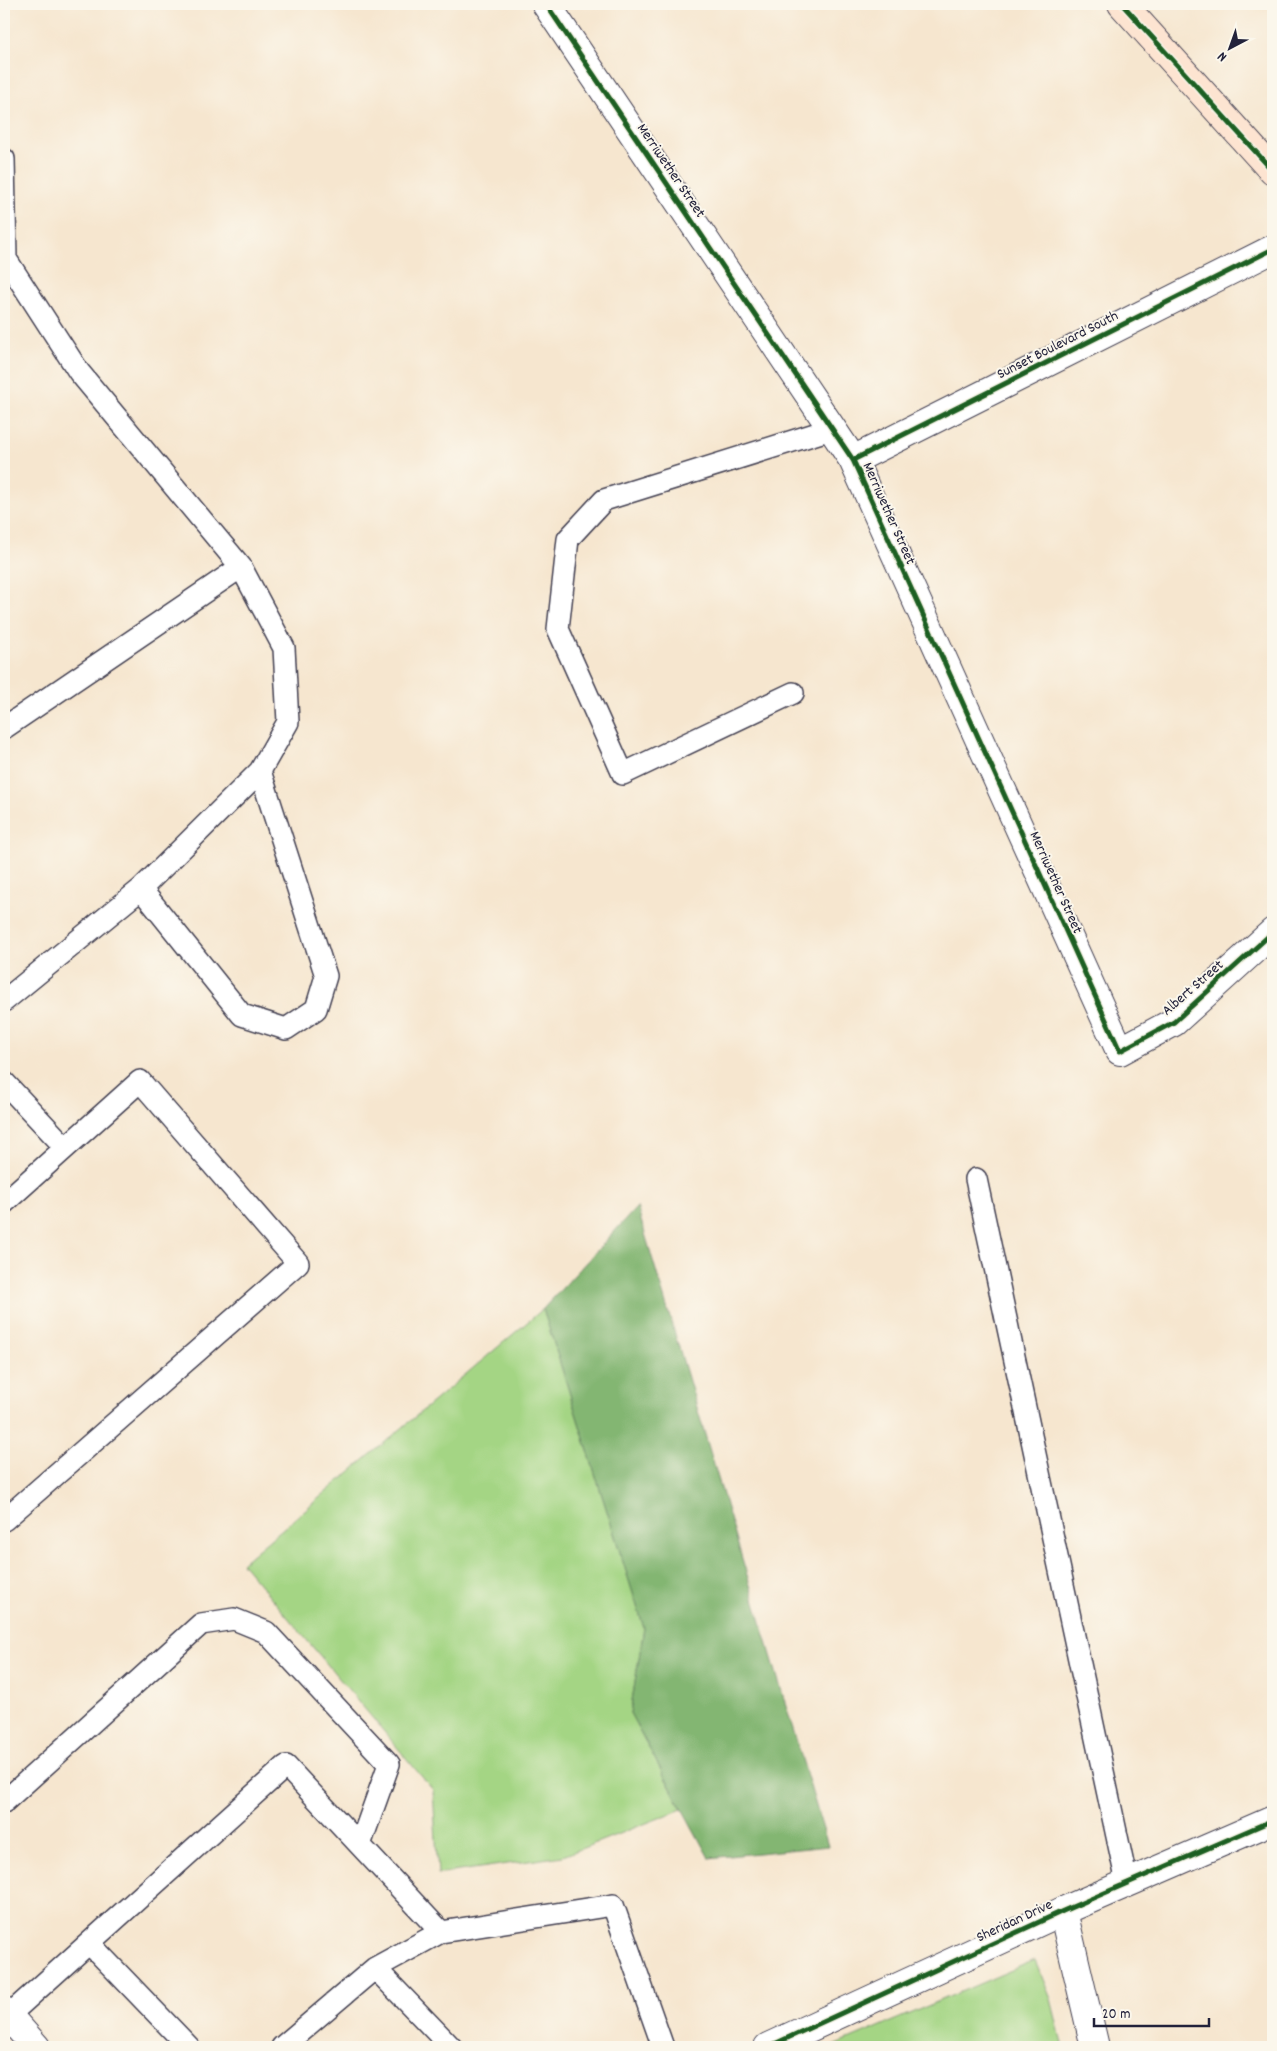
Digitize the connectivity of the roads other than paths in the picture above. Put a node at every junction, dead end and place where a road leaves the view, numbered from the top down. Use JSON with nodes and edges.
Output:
{"nodes":[{"id":1,"x":546,"y":4,"type":"edge"},
{"id":2,"x":1122,"y":4,"type":"edge"},
{"id":3,"x":4,"y":159,"type":"edge"},
{"id":4,"x":1273,"y":171,"type":"edge"},
{"id":5,"x":1273,"y":249,"type":"edge"},
{"id":6,"x":5,"y":260,"type":"edge"},
{"id":7,"x":831,"y":429,"type":"junction"},
{"id":8,"x":853,"y":460,"type":"junction"},
{"id":9,"x":241,"y":567,"type":"junction"},
{"id":10,"x":793,"y":693,"type":"dead end"},
{"id":11,"x":4,"y":728,"type":"edge"},
{"id":12,"x":260,"y":771,"type":"junction"},
{"id":13,"x":141,"y":890,"type":"junction"},
{"id":14,"x":1273,"y":932,"type":"edge"},
{"id":15,"x":4,"y":1001,"type":"edge"},
{"id":16,"x":1120,"y":1050,"type":"joint"},
{"id":17,"x":4,"y":1082,"type":"edge"},
{"id":18,"x":65,"y":1147,"type":"junction"},
{"id":19,"x":976,"y":1179,"type":"dead end"},
{"id":20,"x":4,"y":1203,"type":"edge"},
{"id":21,"x":4,"y":1520,"type":"edge"},
{"id":22,"x":4,"y":1802,"type":"edge"},
{"id":23,"x":1273,"y":1820,"type":"edge"},
{"id":24,"x":360,"y":1845,"type":"junction"},
{"id":25,"x":1127,"y":1883,"type":"junction"},
{"id":26,"x":1062,"y":1911,"type":"junction"},
{"id":27,"x":441,"y":1932,"type":"junction"},
{"id":28,"x":90,"y":1943,"type":"junction"},
{"id":29,"x":374,"y":1968,"type":"junction"},
{"id":30,"x":6,"y":2014,"type":"edge"},
{"id":31,"x":36,"y":2047,"type":"edge"},
{"id":32,"x":189,"y":2047,"type":"edge"},
{"id":33,"x":282,"y":2047,"type":"edge"},
{"id":34,"x":451,"y":2047,"type":"edge"},
{"id":35,"x":663,"y":2047,"type":"edge"},
{"id":36,"x":768,"y":2047,"type":"edge"},
{"id":37,"x":1095,"y":2047,"type":"edge"}],
"edges":[{"from":1,"to":7,"type":"street","name":"Merriwether Street"},
{"from":2,"to":4,"type":"main road"},
{"from":3,"to":6,"type":"lane"},
{"from":5,"to":8,"type":"street","name":"Sunset Boulevard South"},
{"from":6,"to":9,"type":"lane"},
{"from":7,"to":8,"type":"street","name":"Merriwether Street"},
{"from":7,"to":10,"type":"lane"},
{"from":8,"to":16,"type":"street","name":"Merriwether Street"},
{"from":9,"to":11,"type":"lane"},
{"from":9,"to":12,"type":"lane"},
{"from":12,"to":13,"type":"lane"},
{"from":12,"to":13,"type":"lane"},
{"from":13,"to":15,"type":"lane"},
{"from":14,"to":16,"type":"street","name":"Albert Street"},
{"from":17,"to":18,"type":"lane"},
{"from":18,"to":20,"type":"lane"},
{"from":18,"to":21,"type":"lane"},
{"from":19,"to":25,"type":"lane"},
{"from":22,"to":24,"type":"lane"},
{"from":23,"to":25,"type":"street","name":"Sheridan Drive"},
{"from":24,"to":27,"type":"lane"},
{"from":24,"to":28,"type":"lane"},
{"from":25,"to":26,"type":"street","name":"Sheridan Drive"},
{"from":26,"to":36,"type":"street","name":"Sheridan Drive"},
{"from":26,"to":37,"type":"street"},
{"from":27,"to":29,"type":"lane"},
{"from":27,"to":35,"type":"lane"},
{"from":28,"to":30,"type":"lane"},
{"from":28,"to":32,"type":"lane"},
{"from":29,"to":33,"type":"lane"},
{"from":29,"to":34,"type":"lane"},
{"from":30,"to":31,"type":"street"}]}
